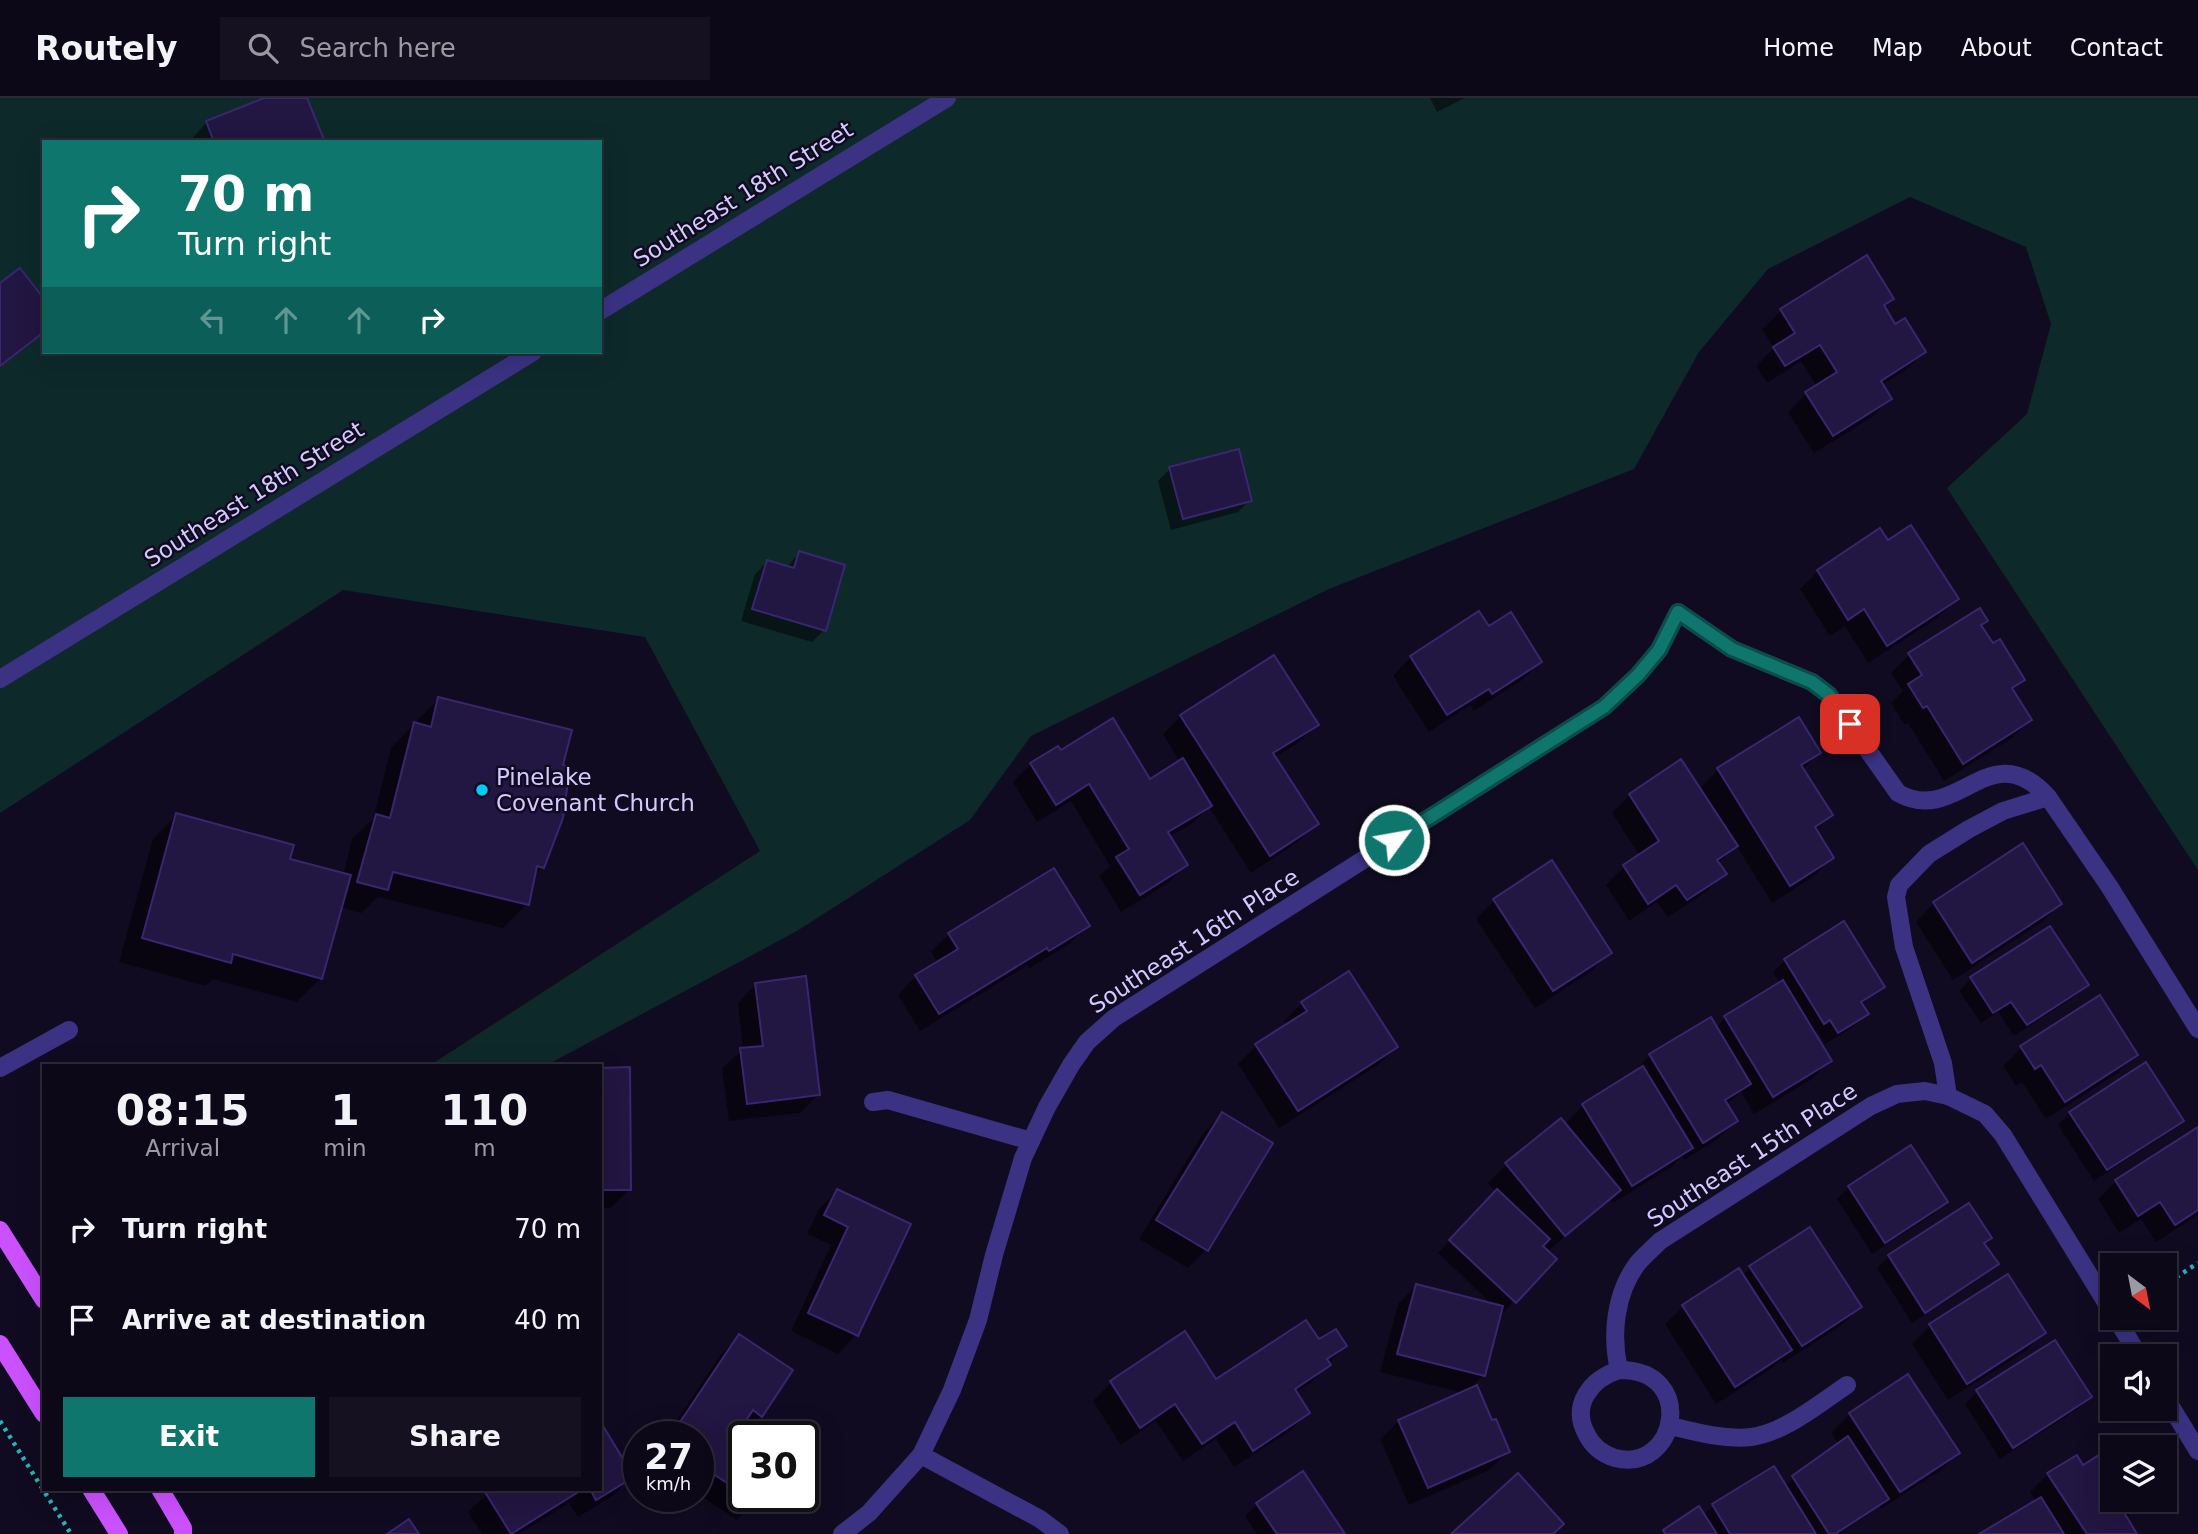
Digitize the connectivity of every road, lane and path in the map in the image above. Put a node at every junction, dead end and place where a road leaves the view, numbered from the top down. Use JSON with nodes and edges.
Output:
{"nodes":[{"id":1,"x":947,"y":98,"type":"edge"},
{"id":2,"x":602,"y":309,"type":"edge"},
{"id":3,"x":530,"y":354,"type":"edge"},
{"id":4,"x":0,"y":679,"type":"edge"},
{"id":5,"x":2048,"y":797,"type":"junction"},
{"id":6,"x":2198,"y":1029,"type":"edge"},
{"id":7,"x":69,"y":1030,"type":"dead end"},
{"id":8,"x":0,"y":1068,"type":"edge"},
{"id":9,"x":1948,"y":1096,"type":"junction"},
{"id":10,"x":873,"y":1102,"type":"dead end"},
{"id":11,"x":1031,"y":1141,"type":"junction"},
{"id":12,"x":0,"y":1230,"type":"edge"},
{"id":13,"x":2198,"y":1263,"type":"edge"},
{"id":14,"x":2177,"y":1277,"type":"edge"},
{"id":15,"x":2100,"y":1293,"type":"edge"},
{"id":16,"x":42,"y":1297,"type":"edge"},
{"id":17,"x":0,"y":1344,"type":"edge"},
{"id":18,"x":1619,"y":1370,"type":"junction"},
{"id":19,"x":1847,"y":1385,"type":"dead end"},
{"id":20,"x":42,"y":1411,"type":"edge"},
{"id":21,"x":2177,"y":1417,"type":"edge"},
{"id":22,"x":0,"y":1420,"type":"edge"},
{"id":23,"x":1670,"y":1426,"type":"junction"},
{"id":24,"x":2198,"y":1451,"type":"edge"},
{"id":25,"x":921,"y":1455,"type":"junction"},
{"id":26,"x":42,"y":1487,"type":"edge"},
{"id":27,"x":44,"y":1491,"type":"edge"},
{"id":28,"x":92,"y":1491,"type":"edge"},
{"id":29,"x":161,"y":1491,"type":"edge"},
{"id":30,"x":71,"y":1534,"type":"edge"},
{"id":31,"x":119,"y":1534,"type":"edge"},
{"id":32,"x":183,"y":1534,"type":"edge"},
{"id":33,"x":842,"y":1534,"type":"edge"},
{"id":34,"x":1060,"y":1534,"type":"edge"}],
"edges":[{"from":1,"to":2,"type":"street","name":"Southeast 18th Street"},
{"from":3,"to":4,"type":"street","name":"Southeast 18th Street"},
{"from":5,"to":6,"type":"street"},
{"from":5,"to":9,"type":"street"},
{"from":5,"to":11,"type":"street","name":"Southeast 16th Place"},
{"from":7,"to":8,"type":"street"},
{"from":9,"to":15,"type":"street"},
{"from":9,"to":18,"type":"street","name":"Southeast 15th Place"},
{"from":10,"to":11,"type":"street"},
{"from":11,"to":25,"type":"street","name":"Southeast 16th Place"},
{"from":12,"to":16,"type":"main road"},
{"from":13,"to":14,"type":"path"},
{"from":17,"to":20,"type":"main road"},
{"from":18,"to":23,"type":"street"},
{"from":18,"to":23,"type":"street"},
{"from":19,"to":23,"type":"street"},
{"from":21,"to":24,"type":"street"},
{"from":22,"to":26,"type":"path"},
{"from":25,"to":33,"type":"street","name":"Southeast 16th Place"},
{"from":25,"to":34,"type":"street"},
{"from":27,"to":30,"type":"path"},
{"from":28,"to":31,"type":"main road"},
{"from":29,"to":32,"type":"main road"}]}
